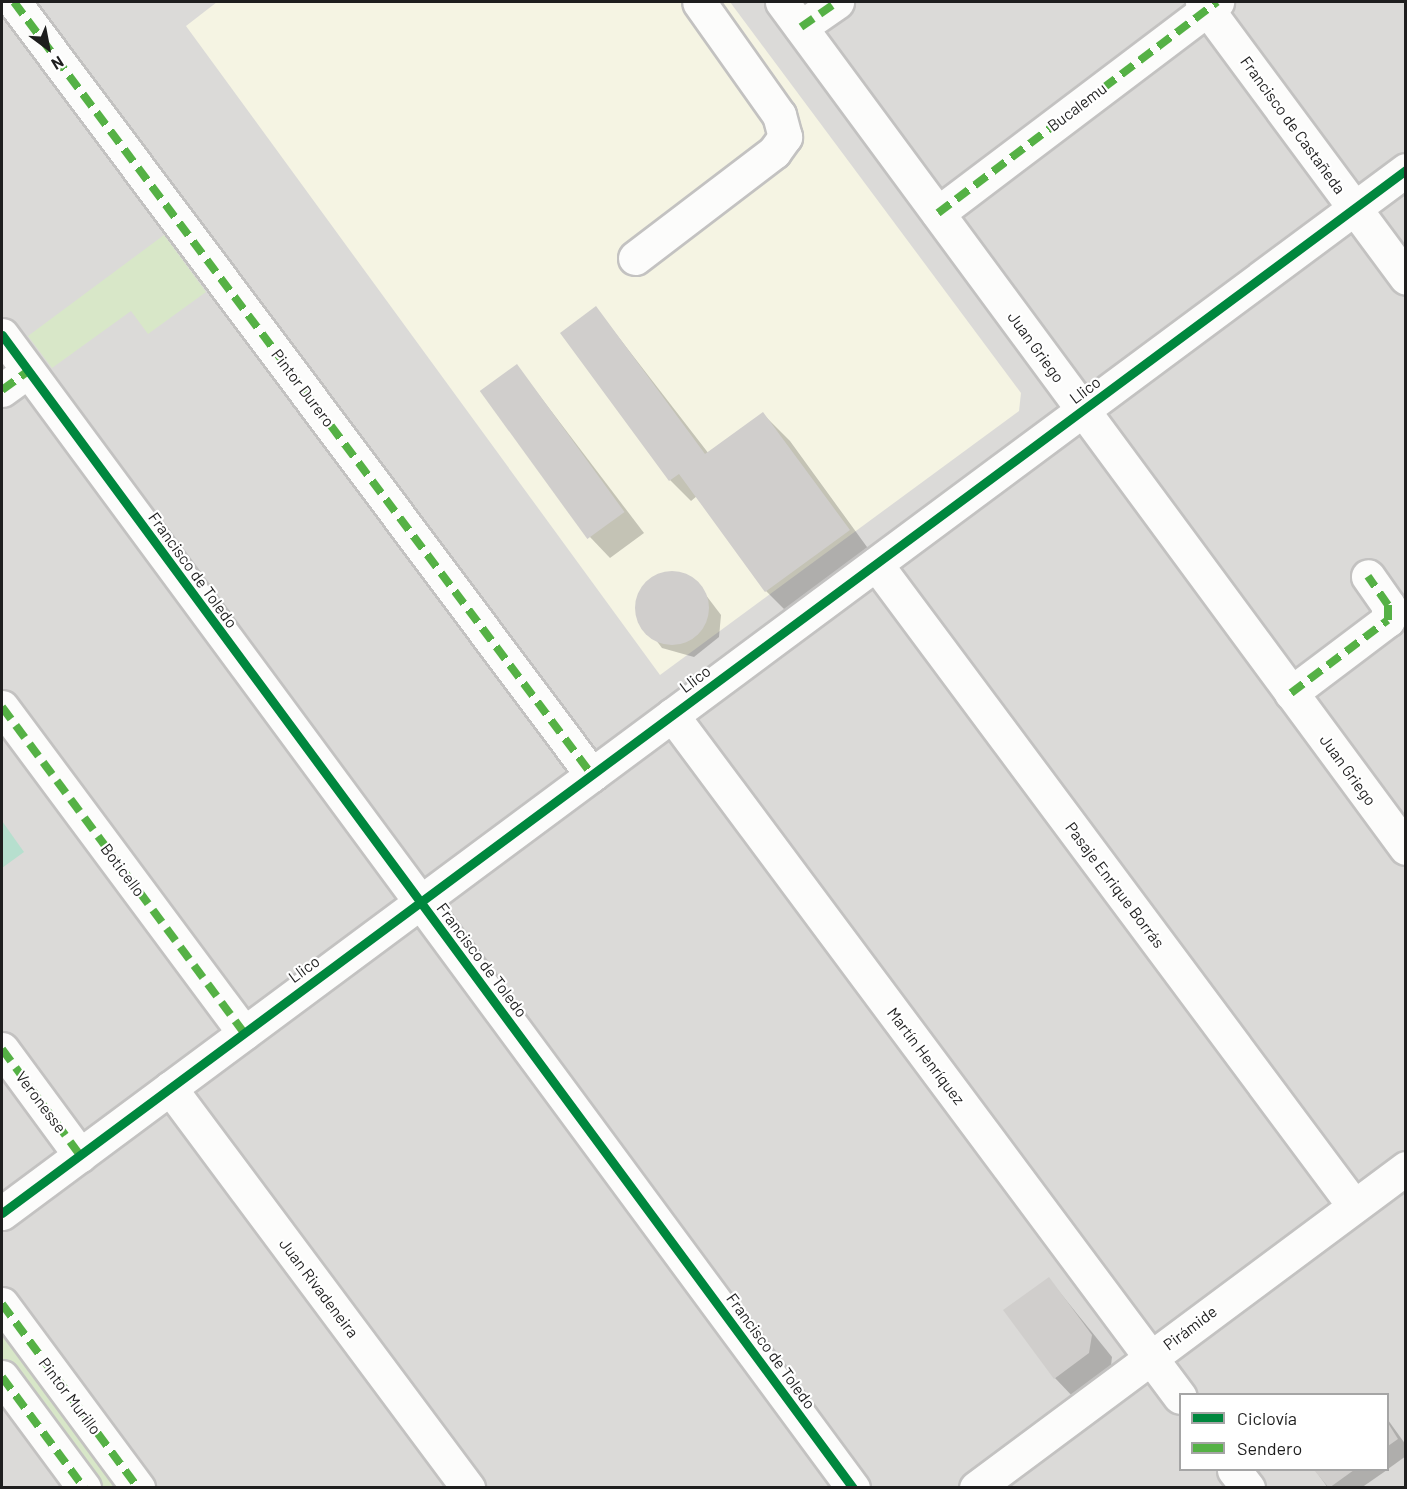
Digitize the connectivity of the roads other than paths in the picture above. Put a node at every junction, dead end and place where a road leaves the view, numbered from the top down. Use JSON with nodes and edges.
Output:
{"nodes":[{"id":1,"x":14,"y":2,"type":"edge"},
{"id":2,"x":699,"y":2,"type":"edge"},
{"id":3,"x":782,"y":2,"type":"edge"},
{"id":4,"x":837,"y":2,"type":"edge"},
{"id":5,"x":1209,"y":4,"type":"edge"},
{"id":6,"x":801,"y":27,"type":"junction"},
{"id":7,"x":1406,"y":170,"type":"edge"},
{"id":8,"x":1354,"y":208,"type":"junction"},
{"id":9,"x":938,"y":213,"type":"junction"},
{"id":10,"x":635,"y":258,"type":"dead end"},
{"id":11,"x":1406,"y":278,"type":"edge"},
{"id":12,"x":2,"y":335,"type":"edge"},
{"id":13,"x":28,"y":371,"type":"junction"},
{"id":14,"x":2,"y":390,"type":"edge"},
{"id":15,"x":1083,"y":410,"type":"junction"},
{"id":16,"x":876,"y":564,"type":"junction"},
{"id":17,"x":1368,"y":576,"type":"dead end"},
{"id":18,"x":1291,"y":693,"type":"junction"},
{"id":19,"x":2,"y":707,"type":"edge"},
{"id":20,"x":672,"y":714,"type":"junction"},
{"id":21,"x":592,"y":775,"type":"junction"},
{"id":22,"x":1406,"y":848,"type":"edge"},
{"id":23,"x":420,"y":902,"type":"junction"},
{"id":24,"x":244,"y":1033,"type":"junction"},
{"id":25,"x":2,"y":1049,"type":"edge"},
{"id":26,"x":170,"y":1088,"type":"junction"},
{"id":27,"x":80,"y":1155,"type":"junction"},
{"id":28,"x":1406,"y":1168,"type":"edge"},
{"id":29,"x":1354,"y":1206,"type":"junction"},
{"id":30,"x":2,"y":1213,"type":"edge"},
{"id":31,"x":2,"y":1305,"type":"edge"},
{"id":32,"x":1151,"y":1357,"type":"junction"},
{"id":33,"x":2,"y":1377,"type":"edge"},
{"id":34,"x":1179,"y":1396,"type":"edge"},
{"id":35,"x":1235,"y":1471,"type":"edge"},
{"id":36,"x":84,"y":1488,"type":"edge"},
{"id":37,"x":138,"y":1488,"type":"edge"},
{"id":38,"x":468,"y":1488,"type":"edge"},
{"id":39,"x":854,"y":1488,"type":"edge"},
{"id":40,"x":975,"y":1488,"type":"edge"},
{"id":41,"x":1248,"y":1488,"type":"edge"}],
"edges":[{"from":1,"to":21,"type":"street","name":"Pintor Durero"},
{"from":2,"to":10,"type":"street"},
{"from":3,"to":6,"type":"street","name":"Juan Griego"},
{"from":4,"to":6,"type":"street"},
{"from":5,"to":8,"type":"street","name":"Francisco de Castañeda"},
{"from":5,"to":9,"type":"street","name":"Bucalemu"},
{"from":6,"to":9,"type":"street","name":"Juan Griego"},
{"from":7,"to":8,"type":"street","name":"Llico"},
{"from":8,"to":11,"type":"street","name":"Francisco de Castañeda"},
{"from":8,"to":15,"type":"street","name":"Llico"},
{"from":9,"to":15,"type":"street","name":"Juan Griego"},
{"from":12,"to":13,"type":"street","name":"Francisco de Toledo"},
{"from":13,"to":14,"type":"street"},
{"from":13,"to":23,"type":"street","name":"Francisco de Toledo"},
{"from":15,"to":16,"type":"street","name":"Llico"},
{"from":15,"to":18,"type":"street","name":"Juan Griego"},
{"from":16,"to":20,"type":"street","name":"Llico"},
{"from":16,"to":29,"type":"street","name":"Pasaje Enrique Borrás"},
{"from":17,"to":18,"type":"street"},
{"from":18,"to":22,"type":"street","name":"Juan Griego"},
{"from":19,"to":24,"type":"street","name":"Boticello"},
{"from":20,"to":21,"type":"street","name":"Llico"},
{"from":20,"to":32,"type":"street","name":"Martín Henríquez"},
{"from":21,"to":23,"type":"street","name":"Llico"},
{"from":23,"to":24,"type":"street","name":"Llico"},
{"from":23,"to":39,"type":"street","name":"Francisco de Toledo"},
{"from":24,"to":26,"type":"street","name":"Llico"},
{"from":25,"to":27,"type":"street","name":"Veronesse"},
{"from":26,"to":27,"type":"street","name":"Llico"},
{"from":26,"to":38,"type":"street","name":"Juan Rivadeneira"},
{"from":27,"to":30,"type":"street","name":"Llico"},
{"from":28,"to":29,"type":"street","name":"Pirámide"},
{"from":29,"to":32,"type":"street","name":"Pirámide"},
{"from":31,"to":37,"type":"street","name":"Pintor Murillo"},
{"from":32,"to":34,"type":"street","name":"Martín Henríquez"},
{"from":32,"to":40,"type":"street","name":"Pirámide"},
{"from":33,"to":36,"type":"street"},
{"from":35,"to":41,"type":"street"}]}
